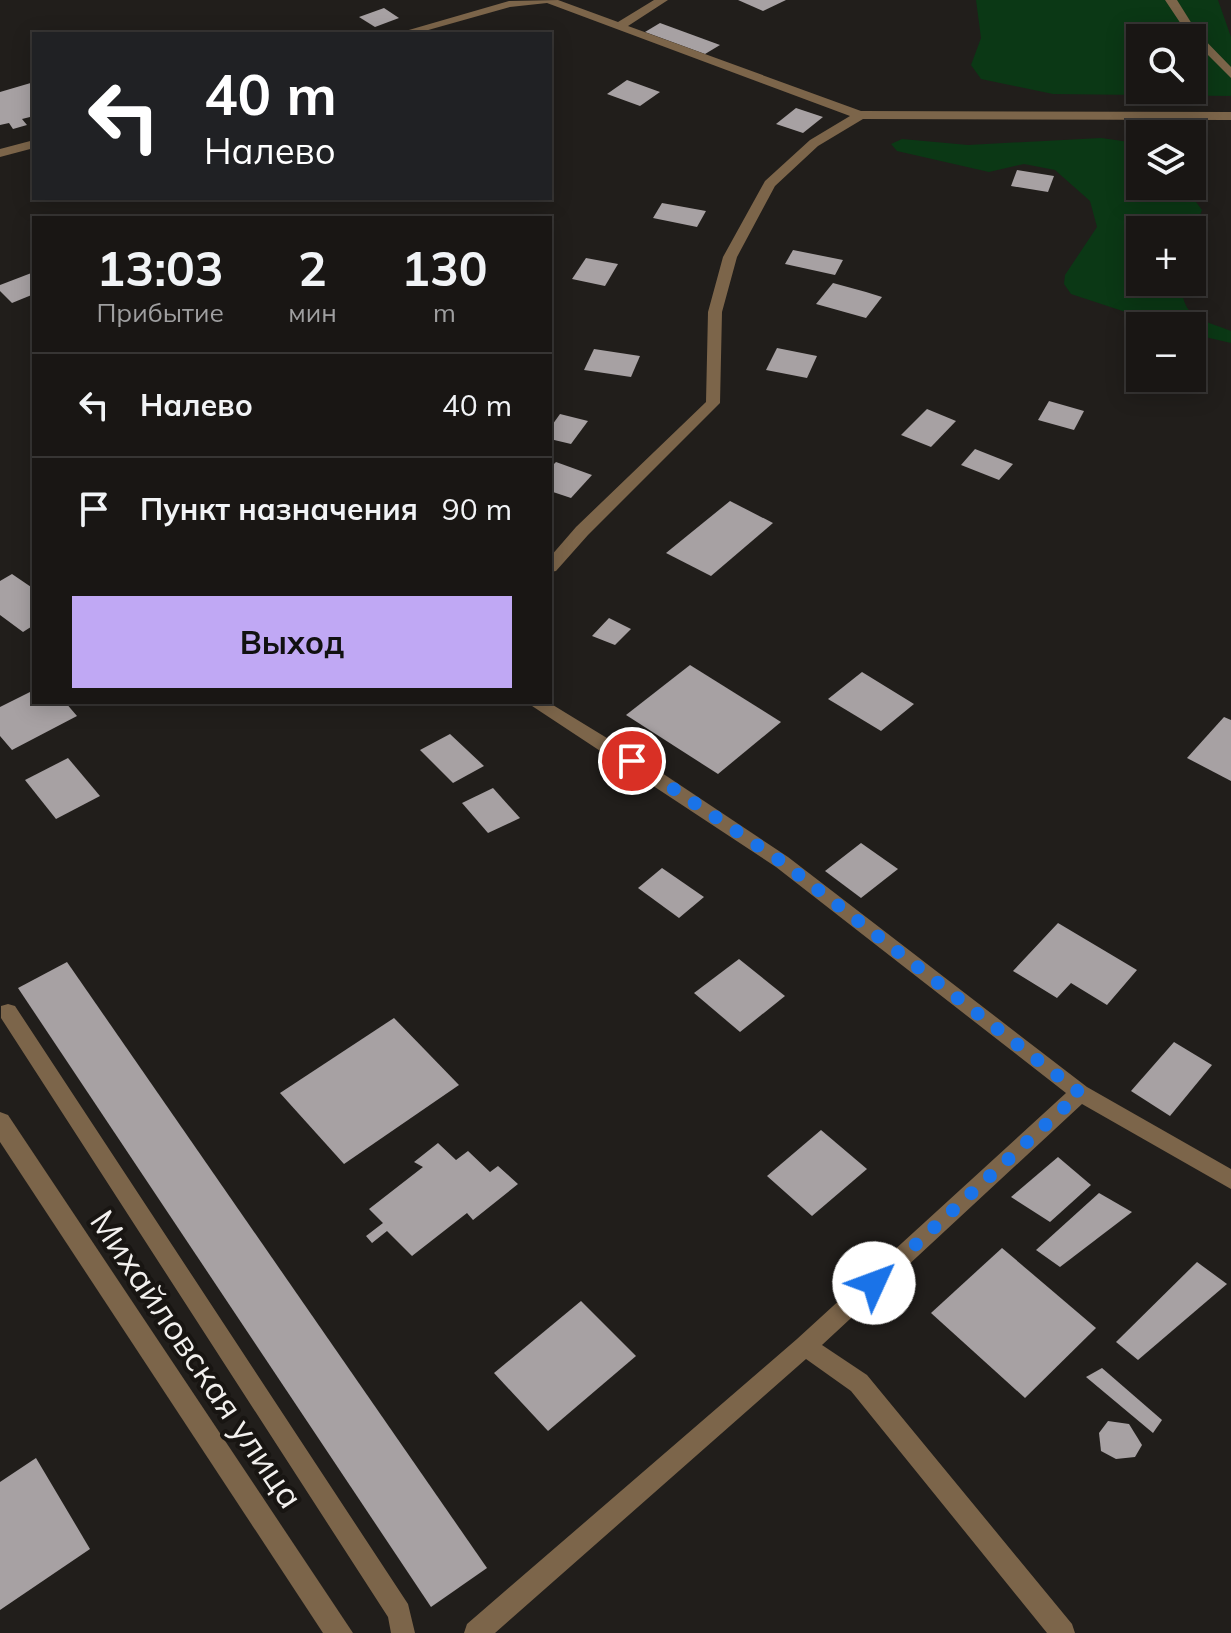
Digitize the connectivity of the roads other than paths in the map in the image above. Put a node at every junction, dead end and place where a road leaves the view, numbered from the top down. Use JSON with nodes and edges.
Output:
{"nodes":[{"id":1,"x":548,"y":0,"type":"edge"},
{"id":2,"x":662,"y":0,"type":"edge"},
{"id":3,"x":1171,"y":0,"type":"edge"},
{"id":4,"x":619,"y":26,"type":"junction"},
{"id":5,"x":408,"y":32,"type":"edge"},
{"id":6,"x":1231,"y":74,"type":"edge"},
{"id":7,"x":860,"y":115,"type":"junction"},
{"id":8,"x":1231,"y":116,"type":"edge"},
{"id":9,"x":32,"y":145,"type":"edge"},
{"id":10,"x":0,"y":153,"type":"edge"},
{"id":11,"x":552,"y":565,"type":"edge"},
{"id":12,"x":538,"y":704,"type":"edge"},
{"id":13,"x":8,"y":1012,"type":"dead end"},
{"id":14,"x":1080,"y":1093,"type":"junction"},
{"id":15,"x":0,"y":1122,"type":"edge"},
{"id":16,"x":1231,"y":1180,"type":"edge"},
{"id":17,"x":805,"y":1346,"type":"junction"},
{"id":18,"x":339,"y":1633,"type":"edge"},
{"id":19,"x":403,"y":1633,"type":"edge"},
{"id":20,"x":476,"y":1633,"type":"edge"},
{"id":21,"x":1063,"y":1633,"type":"edge"}],
"edges":[{"from":1,"to":4,"type":"lane"},
{"from":1,"to":5,"type":"lane"},
{"from":2,"to":4,"type":"lane"},
{"from":3,"to":6,"type":"lane"},
{"from":4,"to":7,"type":"lane"},
{"from":7,"to":8,"type":"lane"},
{"from":7,"to":11,"type":"lane"},
{"from":9,"to":10,"type":"lane"},
{"from":12,"to":14,"type":"lane"},
{"from":13,"to":19,"type":"lane"},
{"from":14,"to":16,"type":"lane"},
{"from":14,"to":17,"type":"lane"},
{"from":15,"to":18,"type":"street","name":"Михайловская улица"},
{"from":17,"to":20,"type":"lane"},
{"from":17,"to":21,"type":"lane"}]}
